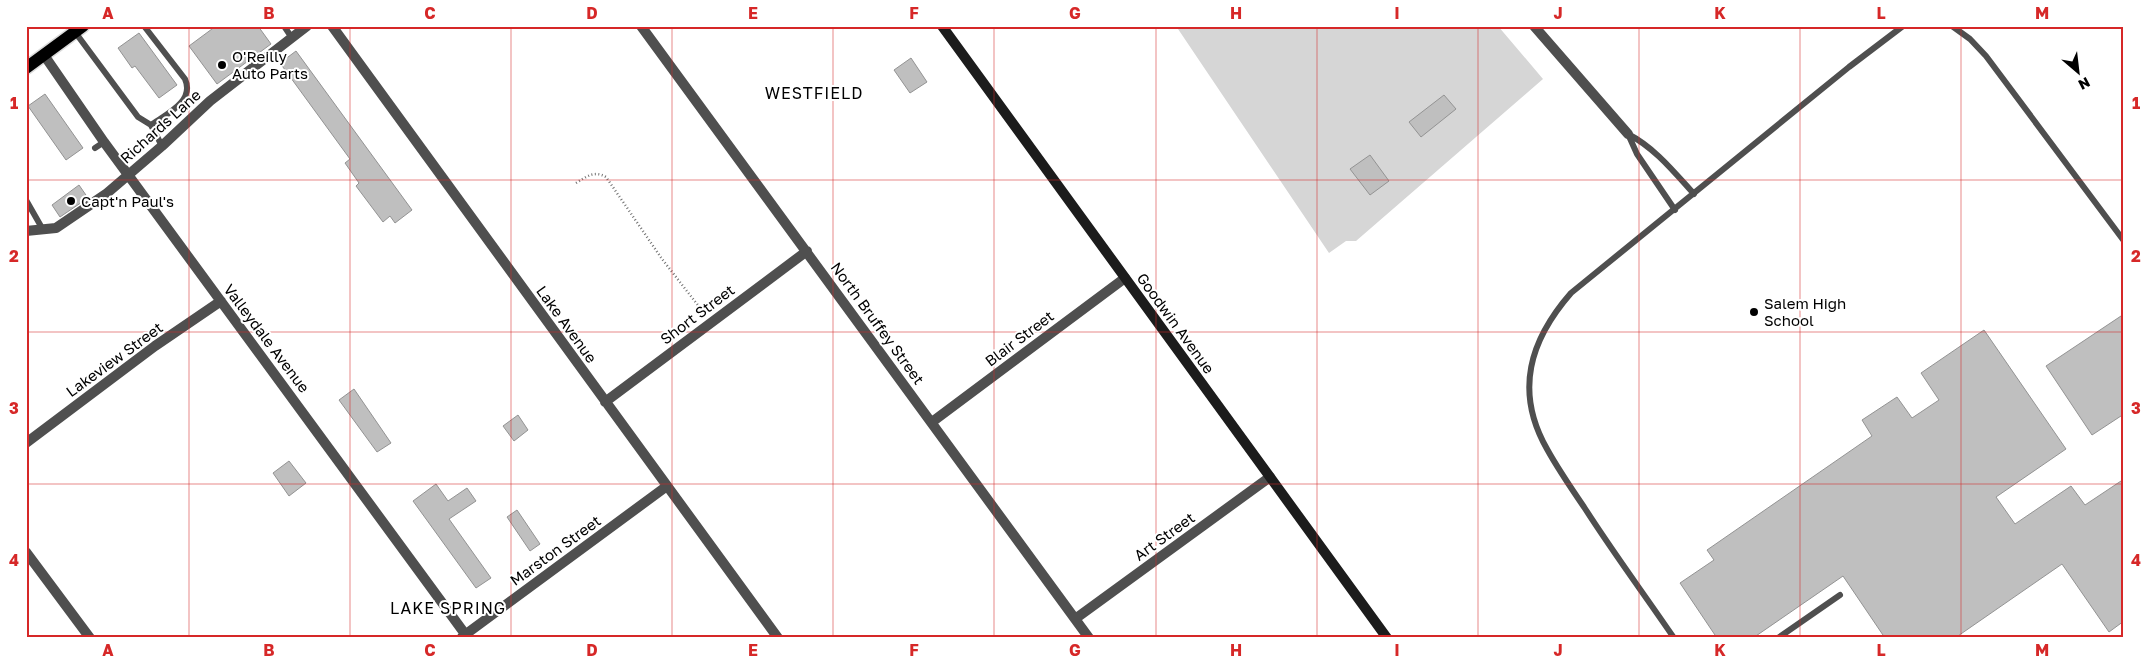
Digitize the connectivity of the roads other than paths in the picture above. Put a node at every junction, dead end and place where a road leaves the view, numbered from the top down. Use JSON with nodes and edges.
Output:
{"nodes":[{"id":1,"x":144,"y":26,"type":"edge"},
{"id":2,"x":284,"y":26,"type":"edge"},
{"id":3,"x":307,"y":26,"type":"edge"},
{"id":4,"x":332,"y":26,"type":"edge"},
{"id":5,"x":642,"y":26,"type":"edge"},
{"id":6,"x":942,"y":26,"type":"edge"},
{"id":7,"x":1534,"y":26,"type":"edge"},
{"id":8,"x":1903,"y":26,"type":"edge"},
{"id":9,"x":1952,"y":26,"type":"edge"},
{"id":10,"x":79,"y":29,"type":"edge"},
{"id":11,"x":292,"y":38,"type":"junction"},
{"id":12,"x":44,"y":55,"type":"junction"},
{"id":13,"x":26,"y":68,"type":"edge"},
{"id":14,"x":151,"y":125,"type":"junction"},
{"id":15,"x":1628,"y":134,"type":"junction"},
{"id":16,"x":104,"y":142,"type":"junction"},
{"id":17,"x":162,"y":146,"type":"junction"},
{"id":18,"x":95,"y":148,"type":"dead end"},
{"id":19,"x":129,"y":175,"type":"junction"},
{"id":20,"x":1694,"y":194,"type":"junction"},
{"id":21,"x":26,"y":201,"type":"edge"},
{"id":22,"x":1675,"y":210,"type":"junction"},
{"id":23,"x":42,"y":228,"type":"junction"},
{"id":24,"x":26,"y":231,"type":"edge"},
{"id":25,"x":2124,"y":241,"type":"edge"},
{"id":26,"x":807,"y":251,"type":"junction"},
{"id":27,"x":1125,"y":278,"type":"junction"},
{"id":28,"x":221,"y":301,"type":"junction"},
{"id":29,"x":605,"y":402,"type":"junction"},
{"id":30,"x":932,"y":422,"type":"junction"},
{"id":31,"x":26,"y":443,"type":"edge"},
{"id":32,"x":1270,"y":477,"type":"junction"},
{"id":33,"x":667,"y":486,"type":"junction"},
{"id":34,"x":26,"y":552,"type":"edge"},
{"id":35,"x":1840,"y":594,"type":"dead end"},
{"id":36,"x":1076,"y":619,"type":"junction"},
{"id":37,"x":465,"y":637,"type":"edge"},
{"id":38,"x":90,"y":638,"type":"edge"},
{"id":39,"x":778,"y":638,"type":"edge"},
{"id":40,"x":1089,"y":638,"type":"edge"},
{"id":41,"x":1387,"y":638,"type":"edge"},
{"id":42,"x":1674,"y":638,"type":"edge"},
{"id":43,"x":1778,"y":638,"type":"edge"}],
"edges":[{"from":1,"to":14,"type":"lane"},
{"from":2,"to":11,"type":"lane"},
{"from":3,"to":11,"type":"street","name":"Richards Lane"},
{"from":4,"to":29,"type":"street","name":"Lake Avenue"},
{"from":5,"to":26,"type":"street","name":"North Bruffey Street"},
{"from":6,"to":27,"type":"street","name":"Goodwin Avenue"},
{"from":7,"to":15,"type":"street"},
{"from":8,"to":20,"type":"lane"},
{"from":9,"to":25,"type":"lane"},
{"from":10,"to":12,"type":"main road"},
{"from":10,"to":14,"type":"lane"},
{"from":11,"to":17,"type":"street","name":"Richards Lane"},
{"from":12,"to":13,"type":"main road"},
{"from":12,"to":16,"type":"street","name":"Valleydale Avenue"},
{"from":14,"to":17,"type":"lane"},
{"from":15,"to":20,"type":"lane"},
{"from":15,"to":22,"type":"lane"},
{"from":16,"to":18,"type":"lane"},
{"from":16,"to":19,"type":"street","name":"Valleydale Avenue"},
{"from":17,"to":19,"type":"street","name":"Richards Lane"},
{"from":19,"to":23,"type":"street","name":"Richards Lane"},
{"from":19,"to":28,"type":"street","name":"Valleydale Avenue"},
{"from":20,"to":22,"type":"lane"},
{"from":21,"to":23,"type":"lane"},
{"from":22,"to":42,"type":"lane"},
{"from":23,"to":24,"type":"street","name":"Richards Lane"},
{"from":26,"to":29,"type":"street","name":"Short Street"},
{"from":26,"to":30,"type":"street","name":"North Bruffey Street"},
{"from":27,"to":30,"type":"street","name":"Blair Street"},
{"from":27,"to":32,"type":"street","name":"Goodwin Avenue"},
{"from":28,"to":31,"type":"street","name":"Lakeview Street"},
{"from":28,"to":37,"type":"street","name":"Valleydale Avenue"},
{"from":29,"to":33,"type":"street","name":"Lake Avenue"},
{"from":30,"to":36,"type":"street","name":"North Bruffey Street"},
{"from":32,"to":36,"type":"street","name":"Art Street"},
{"from":32,"to":41,"type":"street","name":"Goodwin Avenue"},
{"from":33,"to":37,"type":"street","name":"Marston Street"},
{"from":33,"to":39,"type":"street","name":"Lake Avenue"},
{"from":34,"to":38,"type":"street"},
{"from":35,"to":43,"type":"lane"},
{"from":36,"to":40,"type":"street","name":"North Bruffey Street"}]}
